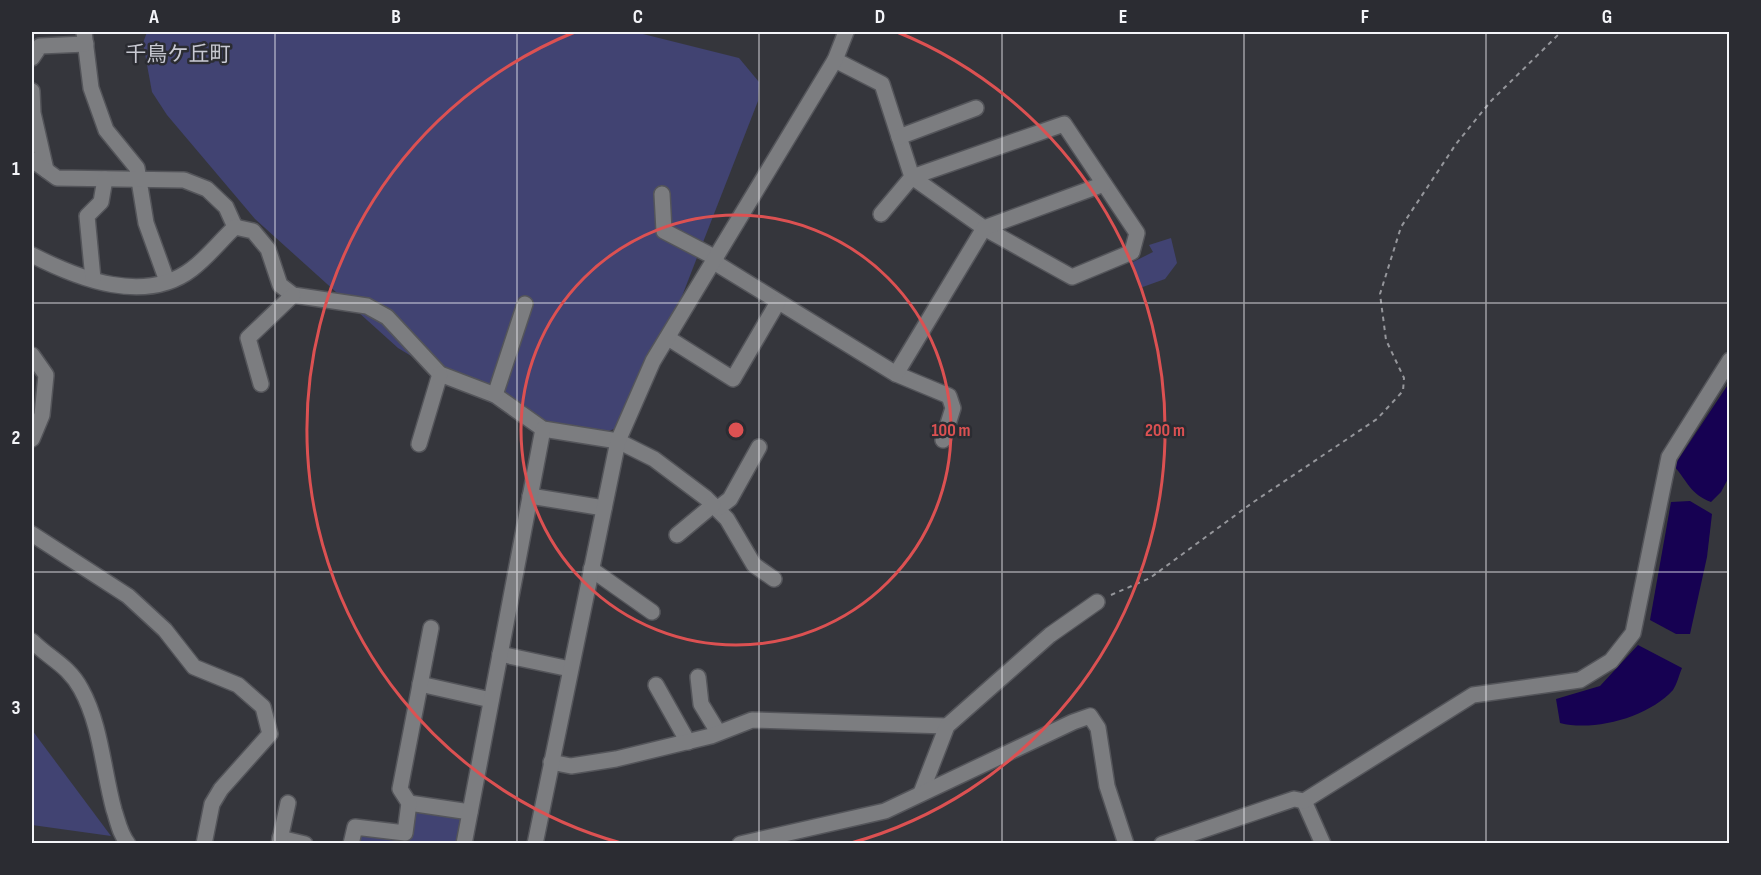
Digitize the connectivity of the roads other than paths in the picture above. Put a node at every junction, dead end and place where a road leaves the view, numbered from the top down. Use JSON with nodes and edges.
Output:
{"nodes":[{"id":1,"x":846,"y":32,"type":"edge"},
{"id":2,"x":85,"y":38,"type":"edge"},
{"id":3,"x":32,"y":58,"type":"edge"},
{"id":4,"x":835,"y":60,"type":"junction"},
{"id":5,"x":32,"y":91,"type":"edge"},
{"id":6,"x":976,"y":108,"type":"dead end"},
{"id":7,"x":899,"y":137,"type":"junction"},
{"id":8,"x":32,"y":160,"type":"edge"},
{"id":9,"x":46,"y":170,"type":"junction"},
{"id":10,"x":912,"y":177,"type":"junction"},
{"id":11,"x":139,"y":178,"type":"junction"},
{"id":12,"x":105,"y":179,"type":"junction"},
{"id":13,"x":1104,"y":184,"type":"junction"},
{"id":14,"x":662,"y":194,"type":"dead end"},
{"id":15,"x":881,"y":214,"type":"dead end"},
{"id":16,"x":235,"y":227,"type":"junction"},
{"id":17,"x":984,"y":228,"type":"junction"},
{"id":18,"x":32,"y":255,"type":"edge"},
{"id":19,"x":715,"y":260,"type":"junction"},
{"id":20,"x":93,"y":279,"type":"junction"},
{"id":21,"x":167,"y":281,"type":"junction"},
{"id":22,"x":293,"y":296,"type":"junction"},
{"id":23,"x":778,"y":302,"type":"junction"},
{"id":24,"x":525,"y":304,"type":"dead end"},
{"id":25,"x":668,"y":338,"type":"junction"},
{"id":26,"x":32,"y":355,"type":"edge"},
{"id":27,"x":1730,"y":360,"type":"edge"},
{"id":28,"x":440,"y":374,"type":"junction"},
{"id":29,"x":896,"y":374,"type":"junction"},
{"id":30,"x":261,"y":384,"type":"dead end"},
{"id":31,"x":495,"y":395,"type":"junction"},
{"id":32,"x":543,"y":429,"type":"junction"},
{"id":33,"x":32,"y":439,"type":"edge"},
{"id":34,"x":943,"y":440,"type":"dead end"},
{"id":35,"x":618,"y":441,"type":"junction"},
{"id":36,"x":420,"y":444,"type":"dead end"},
{"id":37,"x":759,"y":447,"type":"dead end"},
{"id":38,"x":530,"y":496,"type":"junction"},
{"id":39,"x":715,"y":507,"type":"junction"},
{"id":40,"x":604,"y":508,"type":"junction"},
{"id":41,"x":32,"y":534,"type":"edge"},
{"id":42,"x":677,"y":535,"type":"dead end"},
{"id":43,"x":591,"y":569,"type":"junction"},
{"id":44,"x":774,"y":579,"type":"dead end"},
{"id":45,"x":1097,"y":602,"type":"road end"},
{"id":46,"x":652,"y":612,"type":"dead end"},
{"id":47,"x":431,"y":628,"type":"dead end"},
{"id":48,"x":32,"y":641,"type":"edge"},
{"id":49,"x":500,"y":654,"type":"junction"},
{"id":50,"x":570,"y":669,"type":"junction"},
{"id":51,"x":698,"y":677,"type":"dead end"},
{"id":52,"x":420,"y":684,"type":"junction"},
{"id":53,"x":656,"y":685,"type":"dead end"},
{"id":54,"x":491,"y":700,"type":"junction"},
{"id":55,"x":947,"y":726,"type":"junction"},
{"id":56,"x":718,"y":732,"type":"junction"},
{"id":57,"x":688,"y":742,"type":"junction"},
{"id":58,"x":551,"y":762,"type":"junction"},
{"id":59,"x":921,"y":793,"type":"junction"},
{"id":60,"x":1304,"y":801,"type":"junction"},
{"id":61,"x":288,"y":803,"type":"dead end"},
{"id":62,"x":409,"y":803,"type":"junction"},
{"id":63,"x":470,"y":812,"type":"junction"},
{"id":64,"x":279,"y":841,"type":"edge"},
{"id":65,"x":128,"y":843,"type":"edge"},
{"id":66,"x":204,"y":843,"type":"edge"},
{"id":67,"x":305,"y":843,"type":"edge"},
{"id":68,"x":351,"y":843,"type":"edge"},
{"id":69,"x":464,"y":843,"type":"edge"},
{"id":70,"x":535,"y":843,"type":"edge"},
{"id":71,"x":741,"y":843,"type":"edge"},
{"id":72,"x":1126,"y":843,"type":"edge"},
{"id":73,"x":1162,"y":843,"type":"edge"},
{"id":74,"x":1323,"y":843,"type":"edge"}],
"edges":[{"from":1,"to":4,"type":"street"},
{"from":2,"to":3,"type":"street"},
{"from":2,"to":11,"type":"street"},
{"from":4,"to":7,"type":"street"},
{"from":4,"to":19,"type":"street"},
{"from":5,"to":9,"type":"street"},
{"from":6,"to":7,"type":"street"},
{"from":7,"to":10,"type":"street"},
{"from":8,"to":9,"type":"street"},
{"from":9,"to":12,"type":"street"},
{"from":10,"to":13,"type":"street"},
{"from":10,"to":15,"type":"street"},
{"from":10,"to":17,"type":"street"},
{"from":11,"to":12,"type":"street"},
{"from":11,"to":16,"type":"street"},
{"from":11,"to":21,"type":"street"},
{"from":12,"to":20,"type":"street"},
{"from":13,"to":17,"type":"street"},
{"from":13,"to":17,"type":"street"},
{"from":14,"to":19,"type":"street"},
{"from":16,"to":21,"type":"street"},
{"from":16,"to":22,"type":"street"},
{"from":17,"to":29,"type":"street"},
{"from":18,"to":20,"type":"street"},
{"from":19,"to":23,"type":"street"},
{"from":19,"to":25,"type":"street"},
{"from":20,"to":21,"type":"street"},
{"from":22,"to":28,"type":"street"},
{"from":22,"to":30,"type":"street"},
{"from":23,"to":25,"type":"street"},
{"from":23,"to":29,"type":"street"},
{"from":24,"to":31,"type":"street"},
{"from":25,"to":35,"type":"street"},
{"from":26,"to":33,"type":"street"},
{"from":27,"to":60,"type":"street"},
{"from":28,"to":31,"type":"street"},
{"from":28,"to":36,"type":"street"},
{"from":29,"to":34,"type":"street"},
{"from":31,"to":32,"type":"street"},
{"from":32,"to":35,"type":"street"},
{"from":32,"to":38,"type":"street"},
{"from":35,"to":39,"type":"street"},
{"from":35,"to":40,"type":"street"},
{"from":37,"to":39,"type":"street"},
{"from":38,"to":40,"type":"street"},
{"from":38,"to":49,"type":"street"},
{"from":39,"to":42,"type":"street"},
{"from":39,"to":44,"type":"street"},
{"from":40,"to":43,"type":"street"},
{"from":41,"to":66,"type":"street"},
{"from":43,"to":46,"type":"street"},
{"from":43,"to":50,"type":"street"},
{"from":45,"to":55,"type":"street"},
{"from":47,"to":52,"type":"street"},
{"from":48,"to":65,"type":"street"},
{"from":49,"to":50,"type":"street"},
{"from":49,"to":54,"type":"street"},
{"from":50,"to":58,"type":"street"},
{"from":51,"to":56,"type":"street"},
{"from":52,"to":54,"type":"street"},
{"from":52,"to":62,"type":"street"},
{"from":53,"to":57,"type":"street"},
{"from":54,"to":63,"type":"street"},
{"from":55,"to":56,"type":"street"},
{"from":55,"to":59,"type":"street"},
{"from":56,"to":57,"type":"street"},
{"from":57,"to":58,"type":"street"},
{"from":58,"to":70,"type":"street"},
{"from":59,"to":71,"type":"street"},
{"from":59,"to":72,"type":"street"},
{"from":60,"to":73,"type":"street"},
{"from":60,"to":74,"type":"street"},
{"from":61,"to":64,"type":"street"},
{"from":62,"to":63,"type":"street"},
{"from":62,"to":68,"type":"street"},
{"from":63,"to":69,"type":"street"},
{"from":64,"to":67,"type":"street"}]}
